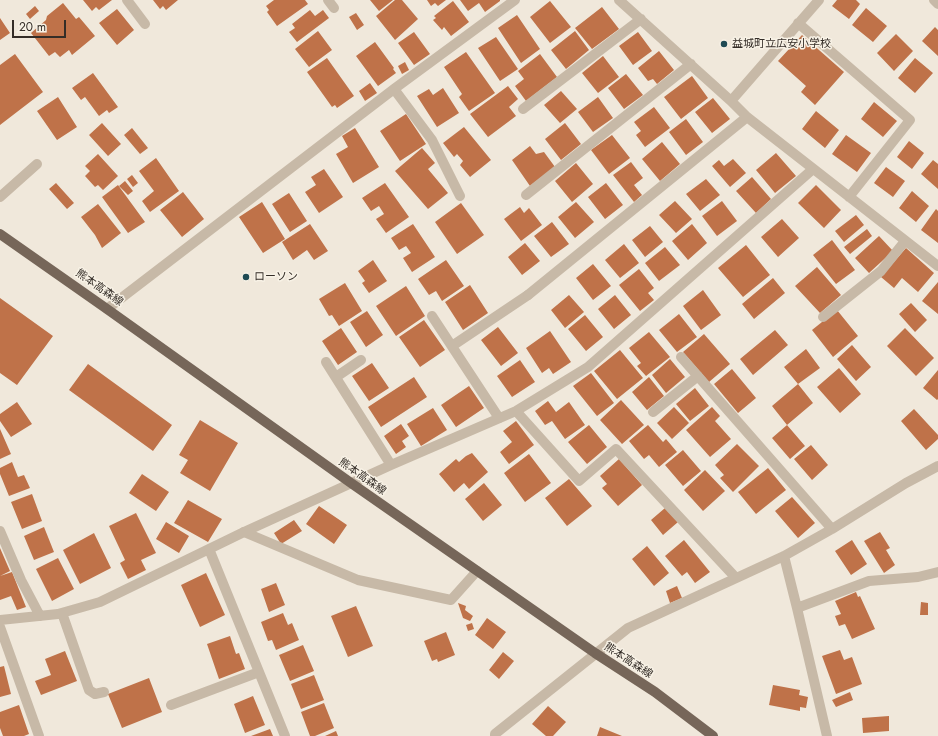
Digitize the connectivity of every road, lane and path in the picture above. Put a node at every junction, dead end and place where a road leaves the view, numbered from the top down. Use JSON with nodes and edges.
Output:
{"nodes":[{"id":1,"x":127,"y":0,"type":"edge"},
{"id":2,"x":515,"y":0,"type":"edge"},
{"id":3,"x":619,"y":0,"type":"edge"},
{"id":4,"x":819,"y":0,"type":"edge"},
{"id":5,"x":934,"y":0,"type":"edge"},
{"id":6,"x":938,"y":4,"type":"edge"},
{"id":7,"x":641,"y":19,"type":"junction"},
{"id":8,"x":798,"y":23,"type":"junction"},
{"id":9,"x":145,"y":24,"type":"dead end"},
{"id":10,"x":691,"y":64,"type":"junction"},
{"id":11,"x":394,"y":89,"type":"junction"},
{"id":12,"x":731,"y":101,"type":"junction"},
{"id":13,"x":523,"y":108,"type":"dead end"},
{"id":14,"x":747,"y":118,"type":"junction"},
{"id":15,"x":37,"y":164,"type":"dead end"},
{"id":16,"x":813,"y":169,"type":"junction"},
{"id":17,"x":526,"y":195,"type":"dead end"},
{"id":18,"x":460,"y":196,"type":"dead end"},
{"id":19,"x":0,"y":197,"type":"edge"},
{"id":20,"x":849,"y":197,"type":"junction"},
{"id":21,"x":0,"y":234,"type":"edge"},
{"id":22,"x":905,"y":241,"type":"junction"},
{"id":23,"x":938,"y":266,"type":"edge"},
{"id":24,"x":107,"y":309,"type":"junction"},
{"id":25,"x":432,"y":316,"type":"dead end"},
{"id":26,"x":823,"y":317,"type":"dead end"},
{"id":27,"x":452,"y":346,"type":"junction"},
{"id":28,"x":681,"y":357,"type":"dead end"},
{"id":29,"x":361,"y":360,"type":"dead end"},
{"id":30,"x":326,"y":362,"type":"dead end"},
{"id":31,"x":698,"y":376,"type":"junction"},
{"id":32,"x":336,"y":377,"type":"junction"},
{"id":33,"x":516,"y":411,"type":"junction"},
{"id":34,"x":653,"y":412,"type":"dead end"},
{"id":35,"x":499,"y":418,"type":"junction"},
{"id":36,"x":391,"y":464,"type":"junction"},
{"id":37,"x":938,"y":466,"type":"edge"},
{"id":38,"x":351,"y":483,"type":"junction"},
{"id":39,"x":832,"y":529,"type":"junction"},
{"id":40,"x":0,"y":531,"type":"edge"},
{"id":41,"x":244,"y":532,"type":"junction"},
{"id":42,"x":209,"y":549,"type":"junction"},
{"id":43,"x":784,"y":556,"type":"junction"},
{"id":44,"x":476,"y":571,"type":"junction"},
{"id":45,"x":938,"y":572,"type":"edge"},
{"id":46,"x":736,"y":578,"type":"junction"},
{"id":47,"x":797,"y":608,"type":"junction"},
{"id":48,"x":62,"y":612,"type":"junction"},
{"id":49,"x":40,"y":616,"type":"junction"},
{"id":50,"x":0,"y":620,"type":"edge"},
{"id":51,"x":0,"y":627,"type":"edge"},
{"id":52,"x":595,"y":653,"type":"junction"},
{"id":53,"x":259,"y":672,"type":"junction"},
{"id":54,"x":104,"y":692,"type":"dead end"},
{"id":55,"x":172,"y":705,"type":"dead end"},
{"id":56,"x":39,"y":736,"type":"edge"},
{"id":57,"x":285,"y":736,"type":"edge"},
{"id":58,"x":495,"y":736,"type":"edge"},
{"id":59,"x":712,"y":736,"type":"edge"},
{"id":60,"x":827,"y":736,"type":"edge"}],
"edges":[{"from":1,"to":9,"type":"street"},
{"from":2,"to":11,"type":"street"},
{"from":3,"to":7,"type":"street"},
{"from":4,"to":8,"type":"street"},
{"from":5,"to":6,"type":"street"},
{"from":7,"to":10,"type":"street"},
{"from":7,"to":13,"type":"street"},
{"from":8,"to":12,"type":"street"},
{"from":8,"to":20,"type":"street"},
{"from":10,"to":12,"type":"street"},
{"from":10,"to":17,"type":"street"},
{"from":11,"to":18,"type":"street"},
{"from":11,"to":24,"type":"street"},
{"from":12,"to":14,"type":"street"},
{"from":14,"to":16,"type":"street"},
{"from":14,"to":27,"type":"street"},
{"from":15,"to":19,"type":"street"},
{"from":16,"to":20,"type":"street"},
{"from":16,"to":33,"type":"street"},
{"from":20,"to":22,"type":"street"},
{"from":21,"to":24,"type":"main road","name":"熊本高森線"},
{"from":22,"to":23,"type":"street"},
{"from":22,"to":26,"type":"street"},
{"from":24,"to":38,"type":"main road","name":"熊本高森線"},
{"from":25,"to":27,"type":"street"},
{"from":27,"to":35,"type":"street"},
{"from":28,"to":31,"type":"street"},
{"from":29,"to":32,"type":"street"},
{"from":30,"to":32,"type":"street"},
{"from":31,"to":34,"type":"street"},
{"from":31,"to":39,"type":"street"},
{"from":32,"to":36,"type":"street"},
{"from":33,"to":35,"type":"street"},
{"from":33,"to":46,"type":"street"},
{"from":35,"to":36,"type":"street"},
{"from":36,"to":38,"type":"street"},
{"from":37,"to":39,"type":"street"},
{"from":38,"to":41,"type":"street"},
{"from":38,"to":44,"type":"main road","name":"熊本高森線"},
{"from":39,"to":43,"type":"street"},
{"from":40,"to":49,"type":"street"},
{"from":41,"to":42,"type":"street"},
{"from":41,"to":44,"type":"street"},
{"from":42,"to":48,"type":"street"},
{"from":42,"to":53,"type":"street"},
{"from":43,"to":46,"type":"street"},
{"from":43,"to":47,"type":"street"},
{"from":44,"to":52,"type":"main road","name":"熊本高森線"},
{"from":45,"to":47,"type":"street"},
{"from":46,"to":52,"type":"street"},
{"from":47,"to":60,"type":"street"},
{"from":48,"to":49,"type":"street"},
{"from":48,"to":54,"type":"street"},
{"from":49,"to":50,"type":"street"},
{"from":51,"to":56,"type":"street"},
{"from":52,"to":58,"type":"street"},
{"from":52,"to":59,"type":"main road","name":"熊本高森線"},
{"from":53,"to":55,"type":"street"},
{"from":53,"to":57,"type":"street"}]}
